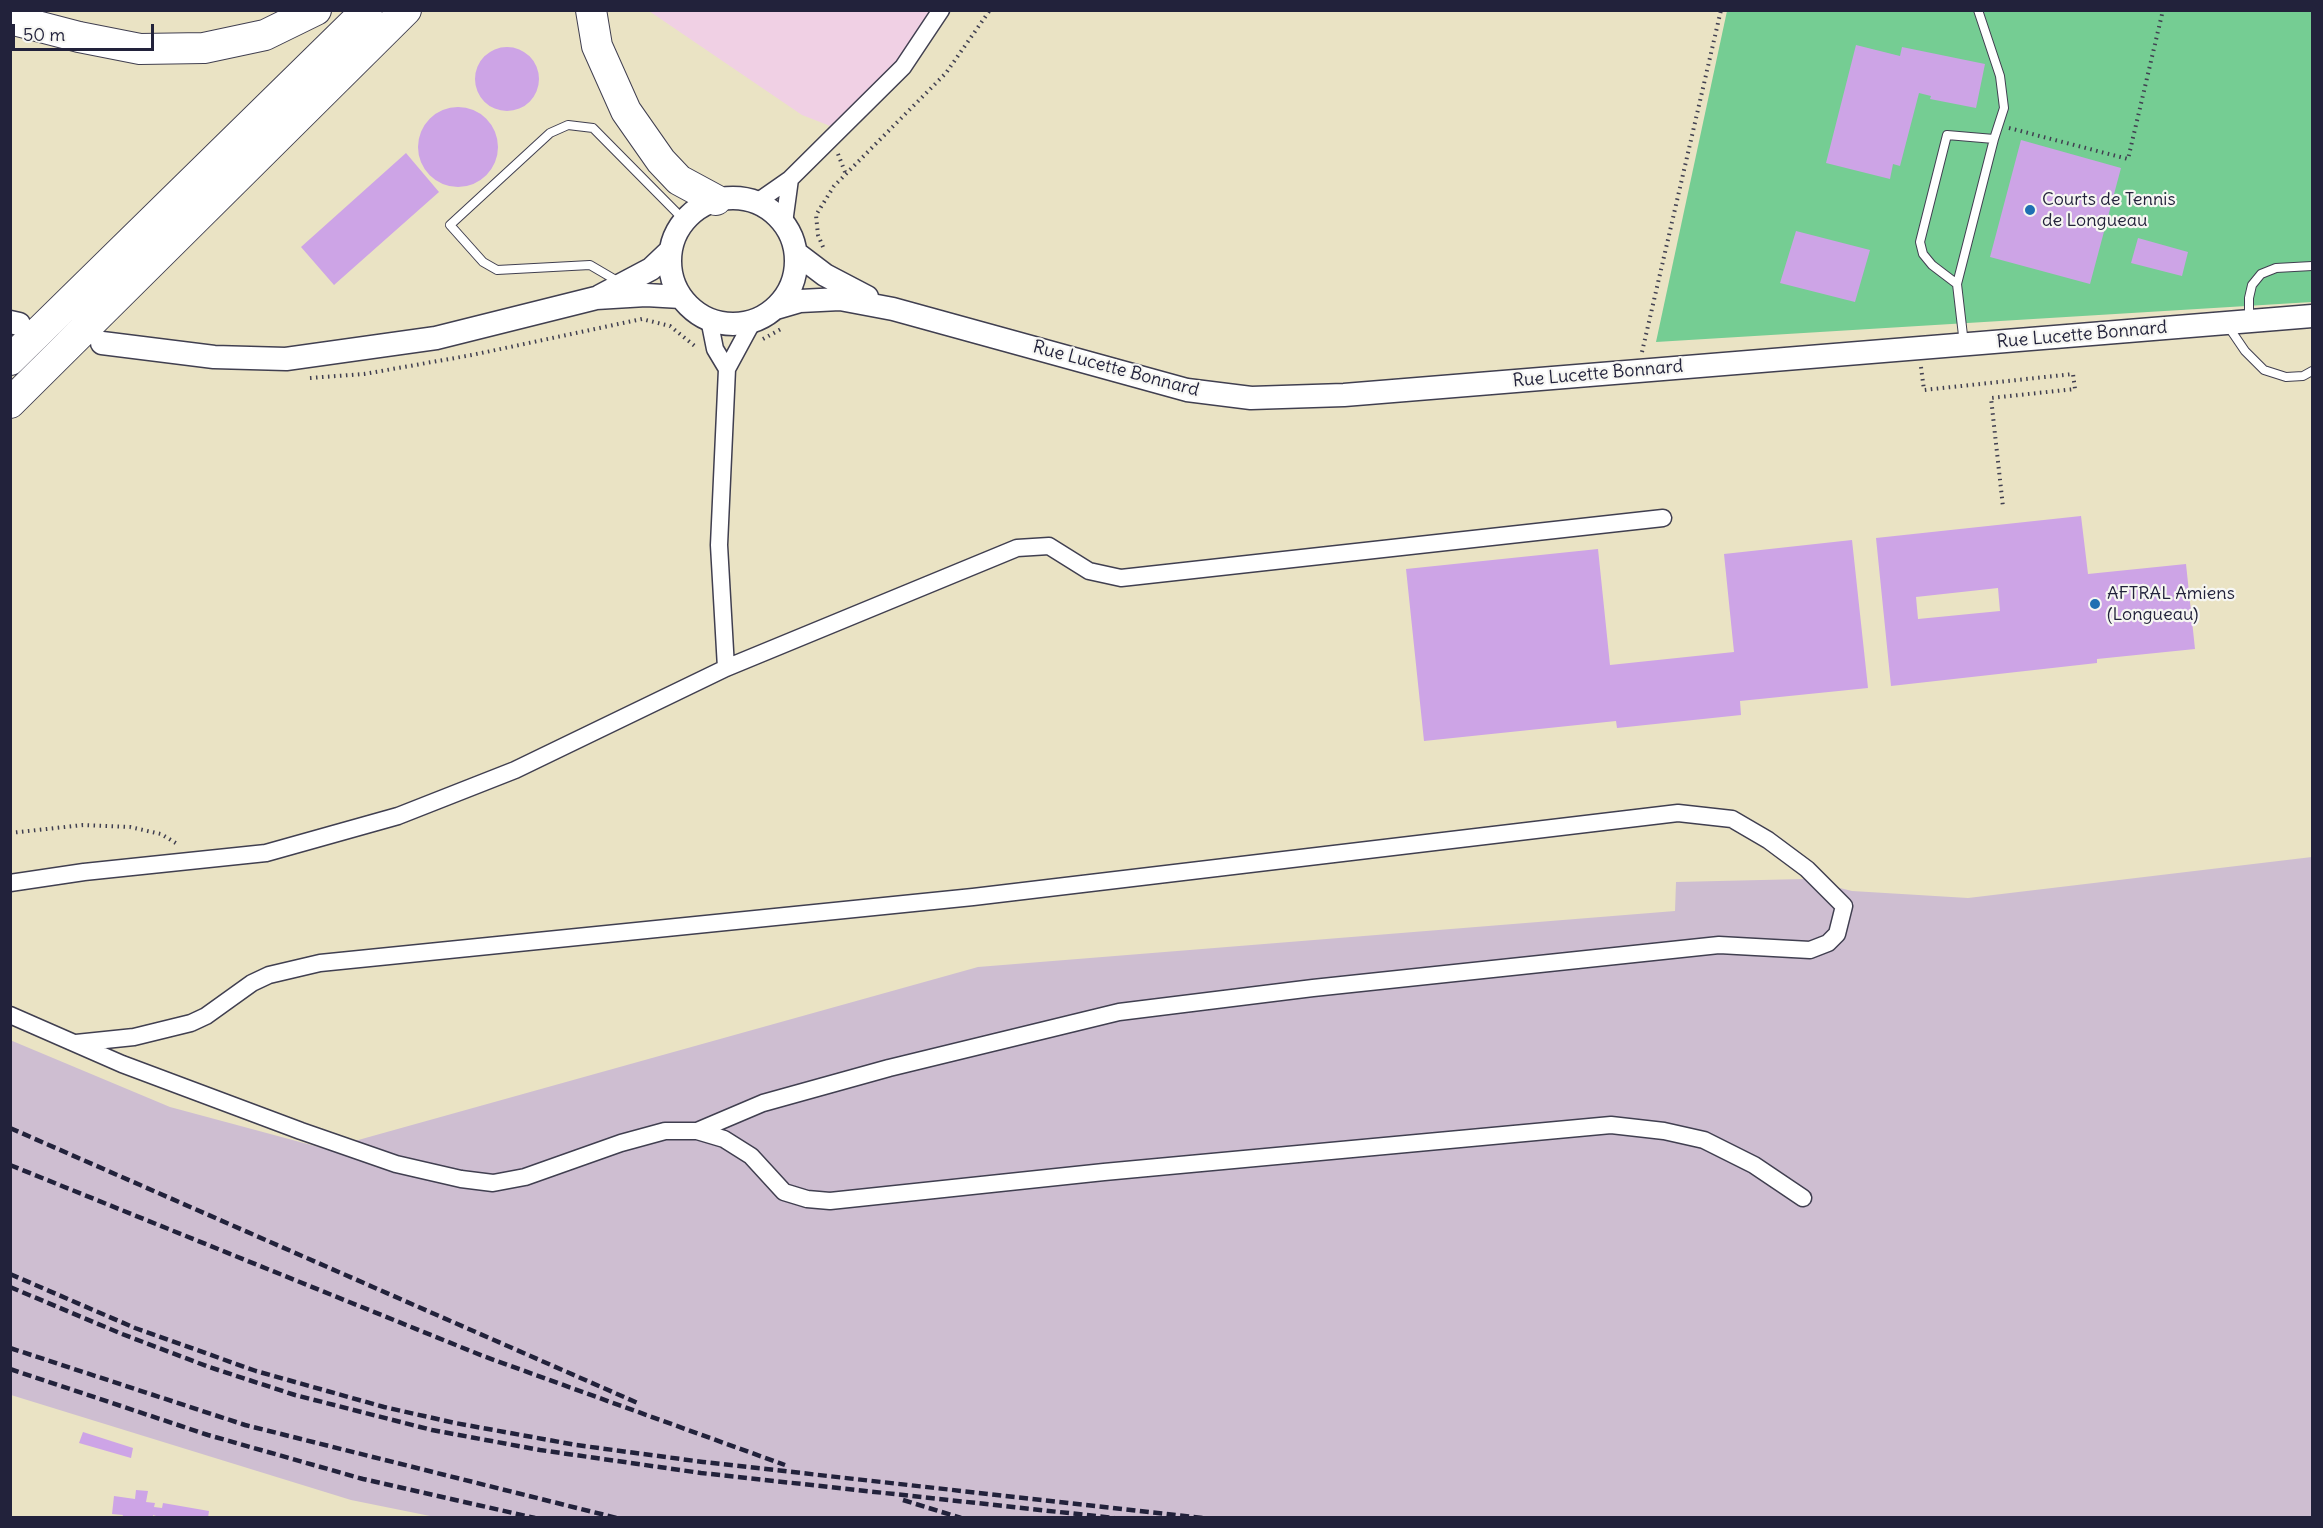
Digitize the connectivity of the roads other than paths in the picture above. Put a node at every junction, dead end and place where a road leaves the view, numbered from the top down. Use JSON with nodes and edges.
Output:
{"nodes":[{"id":1,"x":316,"y":10,"type":"edge"},
{"id":2,"x":367,"y":10,"type":"edge"},
{"id":3,"x":406,"y":10,"type":"edge"},
{"id":4,"x":591,"y":10,"type":"edge"},
{"id":5,"x":941,"y":10,"type":"edge"},
{"id":6,"x":1978,"y":10,"type":"edge"},
{"id":7,"x":10,"y":20,"type":"edge"},
{"id":8,"x":1994,"y":139,"type":"junction"},
{"id":9,"x":790,"y":179,"type":"junction"},
{"id":10,"x":716,"y":200,"type":"junction"},
{"id":11,"x":757,"y":202,"type":"junction"},
{"id":12,"x":684,"y":220,"type":"junction"},
{"id":13,"x":784,"y":223,"type":"junction"},
{"id":14,"x":670,"y":251,"type":"junction"},
{"id":15,"x":796,"y":253,"type":"junction"},
{"id":16,"x":2313,"y":266,"type":"edge"},
{"id":17,"x":620,"y":283,"type":"junction"},
{"id":18,"x":1957,"y":284,"type":"junction"},
{"id":19,"x":681,"y":297,"type":"junction"},
{"id":20,"x":596,"y":298,"type":"junction"},
{"id":21,"x":776,"y":308,"type":"junction"},
{"id":22,"x":893,"y":309,"type":"junction"},
{"id":23,"x":2313,"y":316,"type":"edge"},
{"id":24,"x":709,"y":319,"type":"junction"},
{"id":25,"x":753,"y":321,"type":"junction"},
{"id":26,"x":2238,"y":322,"type":"junction"},
{"id":27,"x":102,"y":343,"type":"dead end"},
{"id":28,"x":1964,"y":344,"type":"junction"},
{"id":29,"x":10,"y":360,"type":"edge"},
{"id":30,"x":727,"y":369,"type":"junction"},
{"id":31,"x":2313,"y":371,"type":"edge"},
{"id":32,"x":10,"y":403,"type":"edge"},
{"id":33,"x":1663,"y":518,"type":"dead end"},
{"id":34,"x":726,"y":668,"type":"junction"},
{"id":35,"x":10,"y":883,"type":"edge"},
{"id":36,"x":10,"y":1015,"type":"edge"},
{"id":37,"x":75,"y":1042,"type":"junction"},
{"id":38,"x":697,"y":1131,"type":"junction"},
{"id":39,"x":1803,"y":1198,"type":"dead end"}],
"edges":[{"from":1,"to":7,"type":"highway"},
{"from":2,"to":29,"type":"highway"},
{"from":3,"to":32,"type":"highway"},
{"from":4,"to":10,"type":"highway"},
{"from":5,"to":9,"type":"street"},
{"from":6,"to":8,"type":"lane"},
{"from":8,"to":18,"type":"lane"},
{"from":8,"to":18,"type":"lane"},
{"from":9,"to":11,"type":"street"},
{"from":9,"to":13,"type":"street"},
{"from":10,"to":11,"type":"street"},
{"from":10,"to":12,"type":"street"},
{"from":11,"to":13,"type":"street"},
{"from":12,"to":14,"type":"street"},
{"from":12,"to":17,"type":"lane"},
{"from":13,"to":15,"type":"street"},
{"from":14,"to":17,"type":"street"},
{"from":14,"to":19,"type":"street"},
{"from":15,"to":21,"type":"street"},
{"from":15,"to":22,"type":"street","name":"Rue Lucette Bonnard"},
{"from":16,"to":26,"type":"lane"},
{"from":17,"to":20,"type":"street"},
{"from":18,"to":28,"type":"lane"},
{"from":19,"to":20,"type":"street"},
{"from":19,"to":24,"type":"street"},
{"from":20,"to":27,"type":"street"},
{"from":21,"to":22,"type":"street","name":"Rue Lucette Bonnard"},
{"from":21,"to":25,"type":"street"},
{"from":22,"to":28,"type":"street","name":"Rue Lucette Bonnard"},
{"from":23,"to":26,"type":"street","name":"Rue Lucette Bonnard"},
{"from":24,"to":25,"type":"street"},
{"from":24,"to":30,"type":"street"},
{"from":25,"to":30,"type":"street"},
{"from":26,"to":28,"type":"street","name":"Rue Lucette Bonnard"},
{"from":26,"to":31,"type":"lane"},
{"from":30,"to":34,"type":"street"},
{"from":33,"to":34,"type":"street"},
{"from":34,"to":35,"type":"street"},
{"from":36,"to":37,"type":"street"},
{"from":37,"to":38,"type":"street"},
{"from":37,"to":38,"type":"street"},
{"from":38,"to":39,"type":"street"}]}
